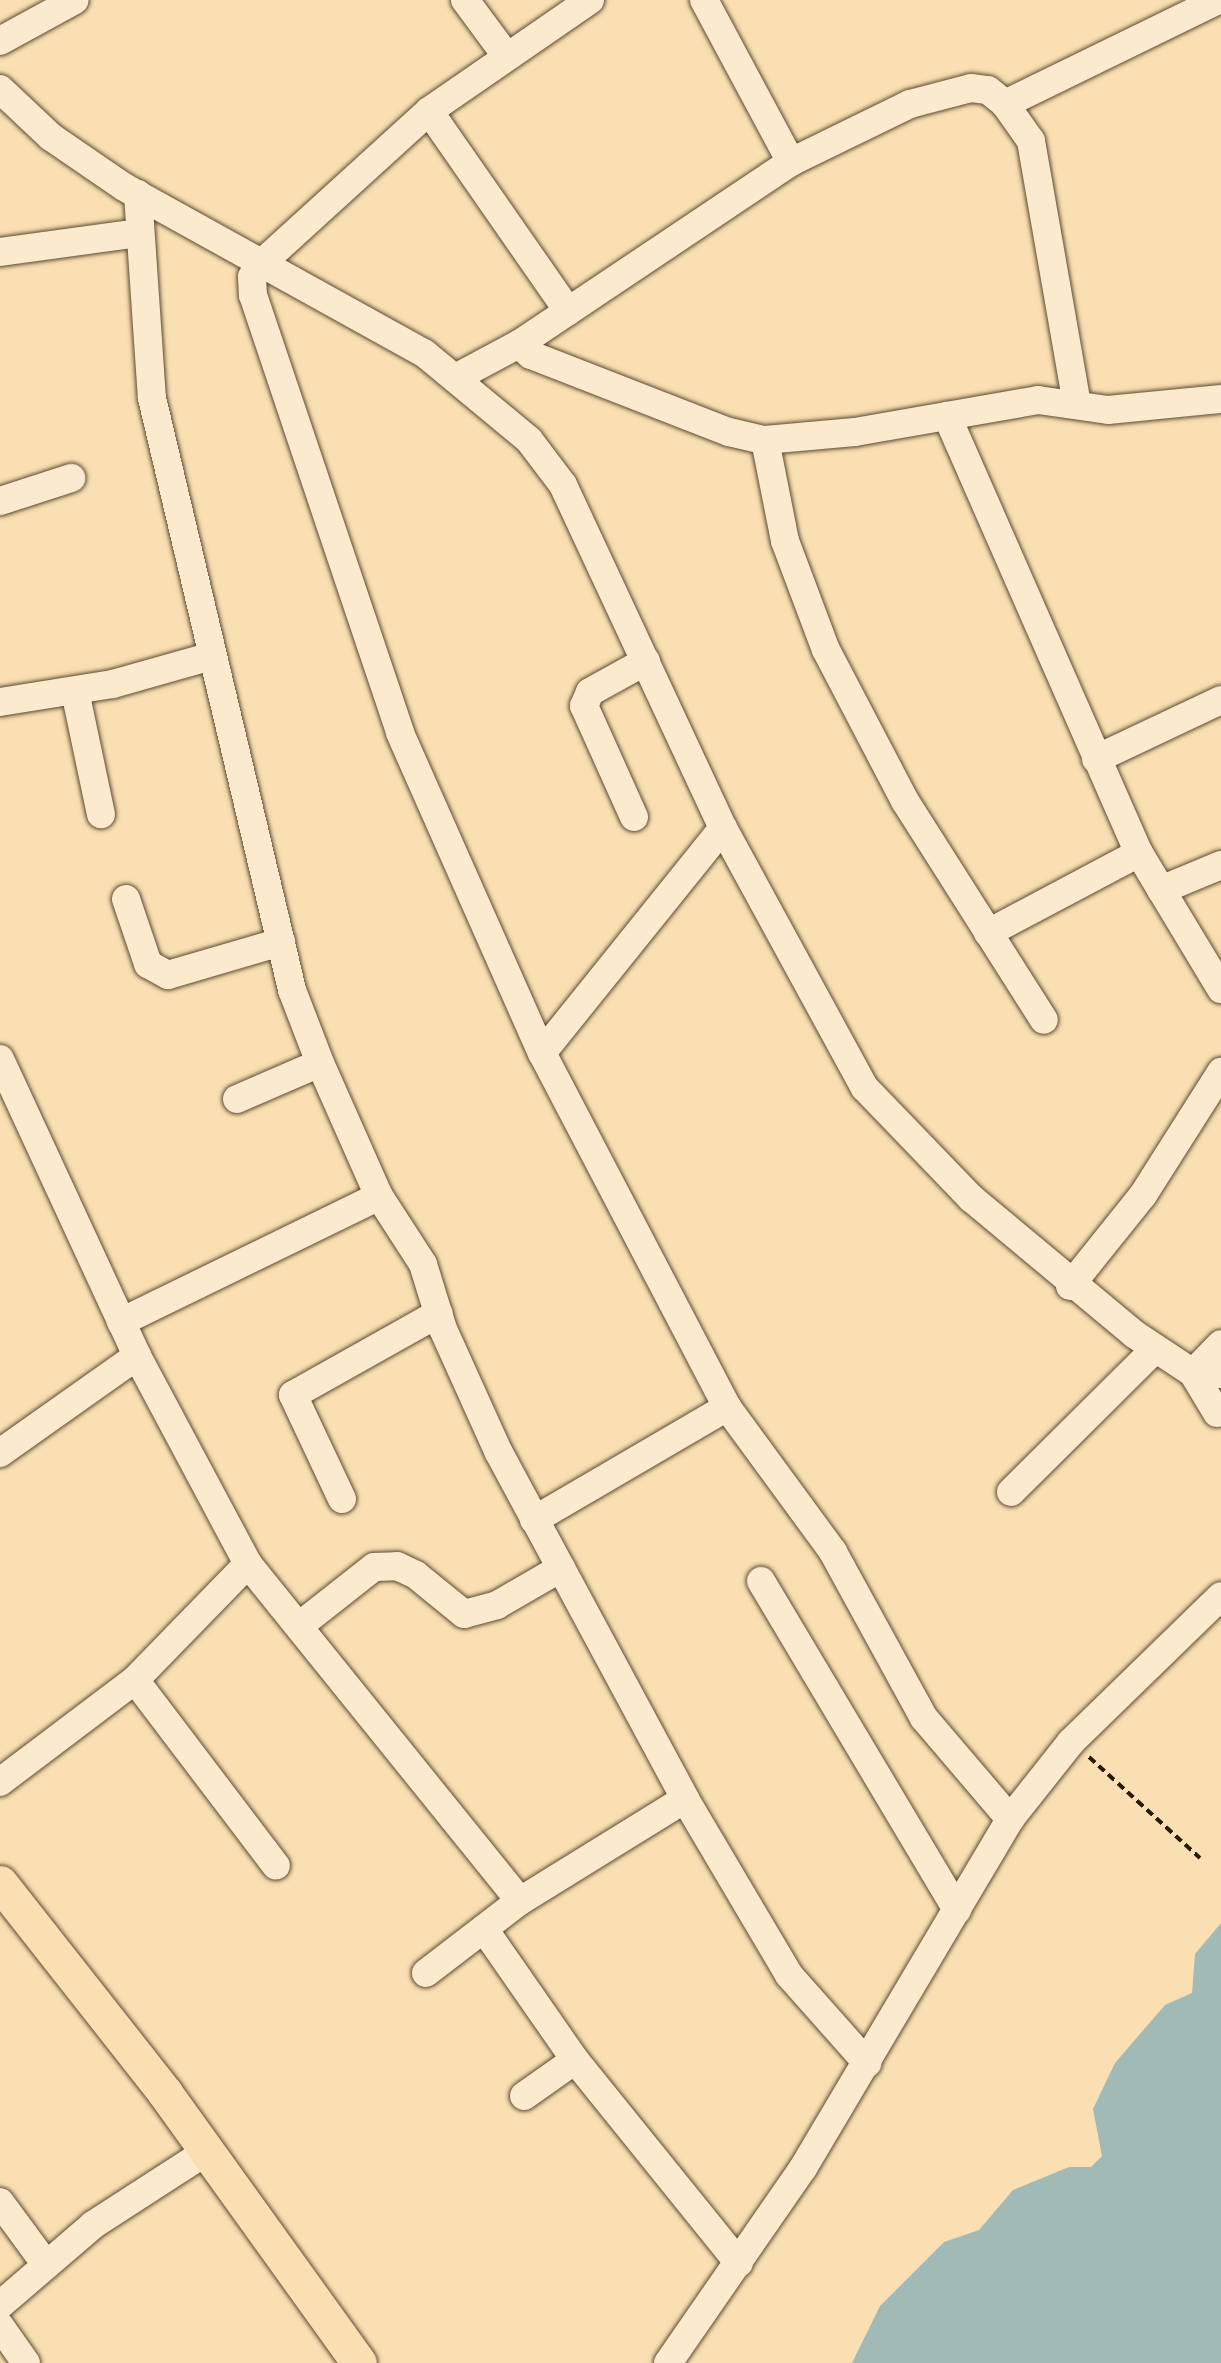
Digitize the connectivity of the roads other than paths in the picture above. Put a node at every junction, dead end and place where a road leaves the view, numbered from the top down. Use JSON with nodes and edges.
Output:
{"nodes":[{"id":1,"x":75,"y":0,"type":"edge"},
{"id":2,"x":465,"y":0,"type":"edge"},
{"id":3,"x":590,"y":0,"type":"edge"},
{"id":4,"x":704,"y":0,"type":"edge"},
{"id":5,"x":1218,"y":0,"type":"edge"},
{"id":6,"x":0,"y":41,"type":"edge"},
{"id":7,"x":505,"y":54,"type":"junction"},
{"id":8,"x":0,"y":89,"type":"edge"},
{"id":9,"x":1005,"y":104,"type":"junction"},
{"id":10,"x":429,"y":111,"type":"junction"},
{"id":11,"x":791,"y":162,"type":"junction"},
{"id":12,"x":138,"y":194,"type":"junction"},
{"id":13,"x":139,"y":233,"type":"junction"},
{"id":14,"x":0,"y":252,"type":"edge"},
{"id":15,"x":262,"y":263,"type":"junction"},
{"id":16,"x":568,"y":310,"type":"junction"},
{"id":17,"x":519,"y":344,"type":"junction"},
{"id":18,"x":459,"y":376,"type":"junction"},
{"id":19,"x":1221,"y":399,"type":"edge"},
{"id":20,"x":1077,"y":404,"type":"junction"},
{"id":21,"x":947,"y":416,"type":"junction"},
{"id":22,"x":765,"y":440,"type":"junction"},
{"id":23,"x":70,"y":478,"type":"dead end"},
{"id":24,"x":0,"y":501,"type":"edge"},
{"id":25,"x":212,"y":656,"type":"junction"},
{"id":26,"x":646,"y":661,"type":"junction"},
{"id":27,"x":75,"y":691,"type":"junction"},
{"id":28,"x":1221,"y":700,"type":"edge"},
{"id":29,"x":0,"y":702,"type":"edge"},
{"id":30,"x":1096,"y":759,"type":"junction"},
{"id":31,"x":101,"y":814,"type":"dead end"},
{"id":32,"x":634,"y":818,"type":"dead end"},
{"id":33,"x":723,"y":828,"type":"junction"},
{"id":34,"x":1140,"y":853,"type":"junction"},
{"id":35,"x":1221,"y":865,"type":"edge"},
{"id":36,"x":1161,"y":890,"type":"junction"},
{"id":37,"x":126,"y":899,"type":"dead end"},
{"id":38,"x":988,"y":933,"type":"junction"},
{"id":39,"x":281,"y":942,"type":"junction"},
{"id":40,"x":1221,"y":989,"type":"edge"},
{"id":41,"x":1044,"y":1020,"type":"dead end"},
{"id":42,"x":542,"y":1053,"type":"junction"},
{"id":43,"x":0,"y":1058,"type":"edge"},
{"id":44,"x":320,"y":1063,"type":"junction"},
{"id":45,"x":1221,"y":1072,"type":"edge"},
{"id":46,"x":237,"y":1099,"type":"dead end"},
{"id":47,"x":379,"y":1196,"type":"junction"},
{"id":48,"x":1070,"y":1286,"type":"junction"},
{"id":49,"x":439,"y":1313,"type":"junction"},
{"id":50,"x":121,"y":1322,"type":"junction"},
{"id":51,"x":1221,"y":1344,"type":"edge"},
{"id":52,"x":1155,"y":1349,"type":"junction"},
{"id":53,"x":137,"y":1356,"type":"junction"},
{"id":54,"x":1207,"y":1374,"type":"edge"},
{"id":55,"x":727,"y":1407,"type":"junction"},
{"id":56,"x":1220,"y":1410,"type":"edge"},
{"id":57,"x":0,"y":1453,"type":"edge"},
{"id":58,"x":1011,"y":1492,"type":"dead end"},
{"id":59,"x":342,"y":1499,"type":"dead end"},
{"id":60,"x":534,"y":1520,"type":"junction"},
{"id":61,"x":248,"y":1564,"type":"junction"},
{"id":62,"x":561,"y":1568,"type":"junction"},
{"id":63,"x":761,"y":1581,"type":"dead end"},
{"id":64,"x":1221,"y":1596,"type":"edge"},
{"id":65,"x":299,"y":1626,"type":"junction"},
{"id":66,"x":136,"y":1680,"type":"junction"},
{"id":67,"x":0,"y":1782,"type":"edge"},
{"id":68,"x":684,"y":1799,"type":"junction"},
{"id":69,"x":1010,"y":1819,"type":"junction"},
{"id":70,"x":276,"y":1866,"type":"dead end"},
{"id":71,"x":0,"y":1883,"type":"edge"},
{"id":72,"x":520,"y":1901,"type":"junction"},
{"id":73,"x":957,"y":1910,"type":"junction"},
{"id":74,"x":484,"y":1928,"type":"junction"},
{"id":75,"x":426,"y":1973,"type":"dead end"},
{"id":76,"x":575,"y":2060,"type":"junction"},
{"id":77,"x":867,"y":2063,"type":"junction"},
{"id":78,"x":524,"y":2096,"type":"dead end"},
{"id":79,"x":206,"y":2152,"type":"junction"},
{"id":80,"x":0,"y":2202,"type":"edge"},
{"id":81,"x":44,"y":2262,"type":"junction"},
{"id":82,"x":739,"y":2263,"type":"junction"},
{"id":83,"x":0,"y":2305,"type":"edge"},
{"id":84,"x":0,"y":2326,"type":"edge"},
{"id":85,"x":26,"y":2363,"type":"edge"},
{"id":86,"x":359,"y":2363,"type":"edge"},
{"id":87,"x":668,"y":2363,"type":"edge"}],
"edges":[{"from":1,"to":6,"type":"street"},
{"from":2,"to":7,"type":"street"},
{"from":3,"to":7,"type":"street"},
{"from":4,"to":11,"type":"street"},
{"from":5,"to":9,"type":"street"},
{"from":7,"to":10,"type":"street"},
{"from":8,"to":12,"type":"street"},
{"from":9,"to":11,"type":"street"},
{"from":9,"to":20,"type":"street"},
{"from":10,"to":15,"type":"street"},
{"from":10,"to":16,"type":"street"},
{"from":11,"to":16,"type":"street"},
{"from":12,"to":13,"type":"street"},
{"from":12,"to":15,"type":"street"},
{"from":13,"to":14,"type":"street"},
{"from":13,"to":25,"type":"street"},
{"from":15,"to":18,"type":"street"},
{"from":15,"to":42,"type":"street"},
{"from":16,"to":17,"type":"street"},
{"from":17,"to":18,"type":"street"},
{"from":17,"to":22,"type":"street"},
{"from":18,"to":26,"type":"street"},
{"from":19,"to":20,"type":"street"},
{"from":20,"to":21,"type":"street"},
{"from":21,"to":22,"type":"street"},
{"from":21,"to":30,"type":"street"},
{"from":22,"to":38,"type":"street"},
{"from":23,"to":24,"type":"street"},
{"from":25,"to":27,"type":"street"},
{"from":25,"to":39,"type":"street"},
{"from":26,"to":32,"type":"street"},
{"from":26,"to":33,"type":"street"},
{"from":27,"to":29,"type":"street"},
{"from":27,"to":31,"type":"street"},
{"from":28,"to":30,"type":"street"},
{"from":30,"to":34,"type":"street"},
{"from":33,"to":42,"type":"street"},
{"from":33,"to":48,"type":"street"},
{"from":34,"to":36,"type":"street"},
{"from":34,"to":38,"type":"street"},
{"from":35,"to":36,"type":"street"},
{"from":36,"to":40,"type":"street"},
{"from":37,"to":39,"type":"street"},
{"from":38,"to":41,"type":"street"},
{"from":39,"to":44,"type":"street"},
{"from":42,"to":55,"type":"street"},
{"from":43,"to":50,"type":"street"},
{"from":44,"to":46,"type":"street"},
{"from":44,"to":47,"type":"street"},
{"from":45,"to":48,"type":"street"},
{"from":47,"to":49,"type":"street"},
{"from":47,"to":50,"type":"street"},
{"from":48,"to":52,"type":"street"},
{"from":49,"to":59,"type":"street"},
{"from":49,"to":60,"type":"street"},
{"from":50,"to":53,"type":"street"},
{"from":51,"to":54,"type":"street"},
{"from":52,"to":54,"type":"street"},
{"from":52,"to":58,"type":"street"},
{"from":53,"to":57,"type":"street"},
{"from":53,"to":61,"type":"street"},
{"from":54,"to":56,"type":"street"},
{"from":55,"to":60,"type":"street"},
{"from":55,"to":69,"type":"street"},
{"from":60,"to":62,"type":"street"},
{"from":61,"to":65,"type":"street"},
{"from":61,"to":66,"type":"street"},
{"from":62,"to":65,"type":"street"},
{"from":62,"to":68,"type":"street"},
{"from":63,"to":73,"type":"street"},
{"from":64,"to":69,"type":"street"},
{"from":65,"to":72,"type":"street"},
{"from":66,"to":67,"type":"street"},
{"from":66,"to":70,"type":"street"},
{"from":68,"to":72,"type":"street"},
{"from":68,"to":77,"type":"street"},
{"from":69,"to":73,"type":"street"},
{"from":71,"to":79,"type":"main road"},
{"from":72,"to":74,"type":"street"},
{"from":73,"to":77,"type":"street"},
{"from":74,"to":75,"type":"street"},
{"from":74,"to":76,"type":"street"},
{"from":76,"to":78,"type":"street"},
{"from":76,"to":82,"type":"street"},
{"from":77,"to":82,"type":"street"},
{"from":79,"to":81,"type":"street"},
{"from":79,"to":86,"type":"main road"},
{"from":80,"to":81,"type":"street"},
{"from":81,"to":83,"type":"street"},
{"from":82,"to":87,"type":"street"},
{"from":84,"to":85,"type":"street"}]}
